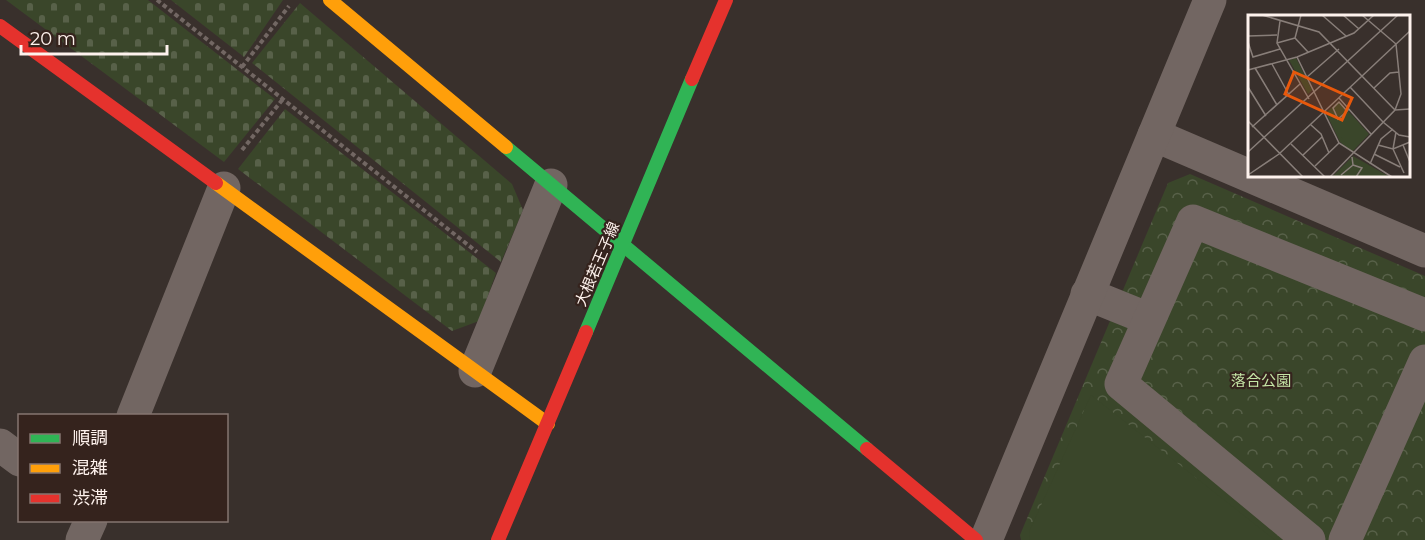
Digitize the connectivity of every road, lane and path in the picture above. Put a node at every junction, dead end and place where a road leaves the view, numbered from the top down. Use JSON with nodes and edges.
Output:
{"nodes":[{"id":1,"x":157,"y":0,"type":"edge"},
{"id":2,"x":293,"y":0,"type":"edge"},
{"id":3,"x":330,"y":0,"type":"edge"},
{"id":4,"x":726,"y":0,"type":"edge"},
{"id":5,"x":1209,"y":0,"type":"edge"},
{"id":6,"x":0,"y":26,"type":"edge"},
{"id":7,"x":242,"y":67,"type":"junction"},
{"id":8,"x":283,"y":99,"type":"junction"},
{"id":9,"x":1154,"y":135,"type":"junction"},
{"id":10,"x":1248,"y":175,"type":"edge"},
{"id":11,"x":1252,"y":177,"type":"edge"},
{"id":12,"x":551,"y":185,"type":"junction"},
{"id":13,"x":220,"y":186,"type":"junction"},
{"id":14,"x":623,"y":245,"type":"junction"},
{"id":15,"x":1425,"y":251,"type":"edge"},
{"id":16,"x":513,"y":280,"type":"junction"},
{"id":17,"x":1087,"y":294,"type":"junction"},
{"id":18,"x":1425,"y":315,"type":"edge"},
{"id":19,"x":1149,"y":319,"type":"junction"},
{"id":20,"x":1425,"y":361,"type":"edge"},
{"id":21,"x":476,"y":371,"type":"junction"},
{"id":22,"x":1419,"y":393,"type":"edge"},
{"id":23,"x":134,"y":414,"type":"edge"},
{"id":24,"x":548,"y":424,"type":"junction"},
{"id":25,"x":0,"y":445,"type":"edge"},
{"id":26,"x":18,"y":458,"type":"edge"},
{"id":27,"x":90,"y":522,"type":"edge"},
{"id":28,"x":82,"y":540,"type":"edge"},
{"id":29,"x":498,"y":540,"type":"edge"},
{"id":30,"x":976,"y":540,"type":"edge"},
{"id":31,"x":986,"y":540,"type":"edge"},
{"id":32,"x":1309,"y":540,"type":"edge"},
{"id":33,"x":1345,"y":540,"type":"edge"}],
"edges":[{"from":1,"to":7,"type":"path"},
{"from":2,"to":7,"type":"path"},
{"from":3,"to":12,"type":"street"},
{"from":4,"to":14,"type":"street","name":"大根若王子線"},
{"from":5,"to":9,"type":"street"},
{"from":6,"to":13,"type":"street"},
{"from":7,"to":8,"type":"path"},
{"from":8,"to":13,"type":"path"},
{"from":8,"to":16,"type":"path"},
{"from":9,"to":10,"type":"street"},
{"from":9,"to":17,"type":"street"},
{"from":11,"to":15,"type":"street"},
{"from":12,"to":14,"type":"street"},
{"from":12,"to":16,"type":"street"},
{"from":13,"to":21,"type":"street"},
{"from":13,"to":23,"type":"street"},
{"from":14,"to":24,"type":"street","name":"大根若王子線"},
{"from":14,"to":30,"type":"street"},
{"from":16,"to":21,"type":"street"},
{"from":17,"to":19,"type":"street"},
{"from":17,"to":31,"type":"street"},
{"from":18,"to":19,"type":"street"},
{"from":19,"to":32,"type":"street"},
{"from":20,"to":22,"type":"street"},
{"from":21,"to":24,"type":"street"},
{"from":22,"to":33,"type":"street"},
{"from":24,"to":29,"type":"street","name":"大根若王子線"},
{"from":25,"to":26,"type":"street"},
{"from":27,"to":28,"type":"street"}]}
